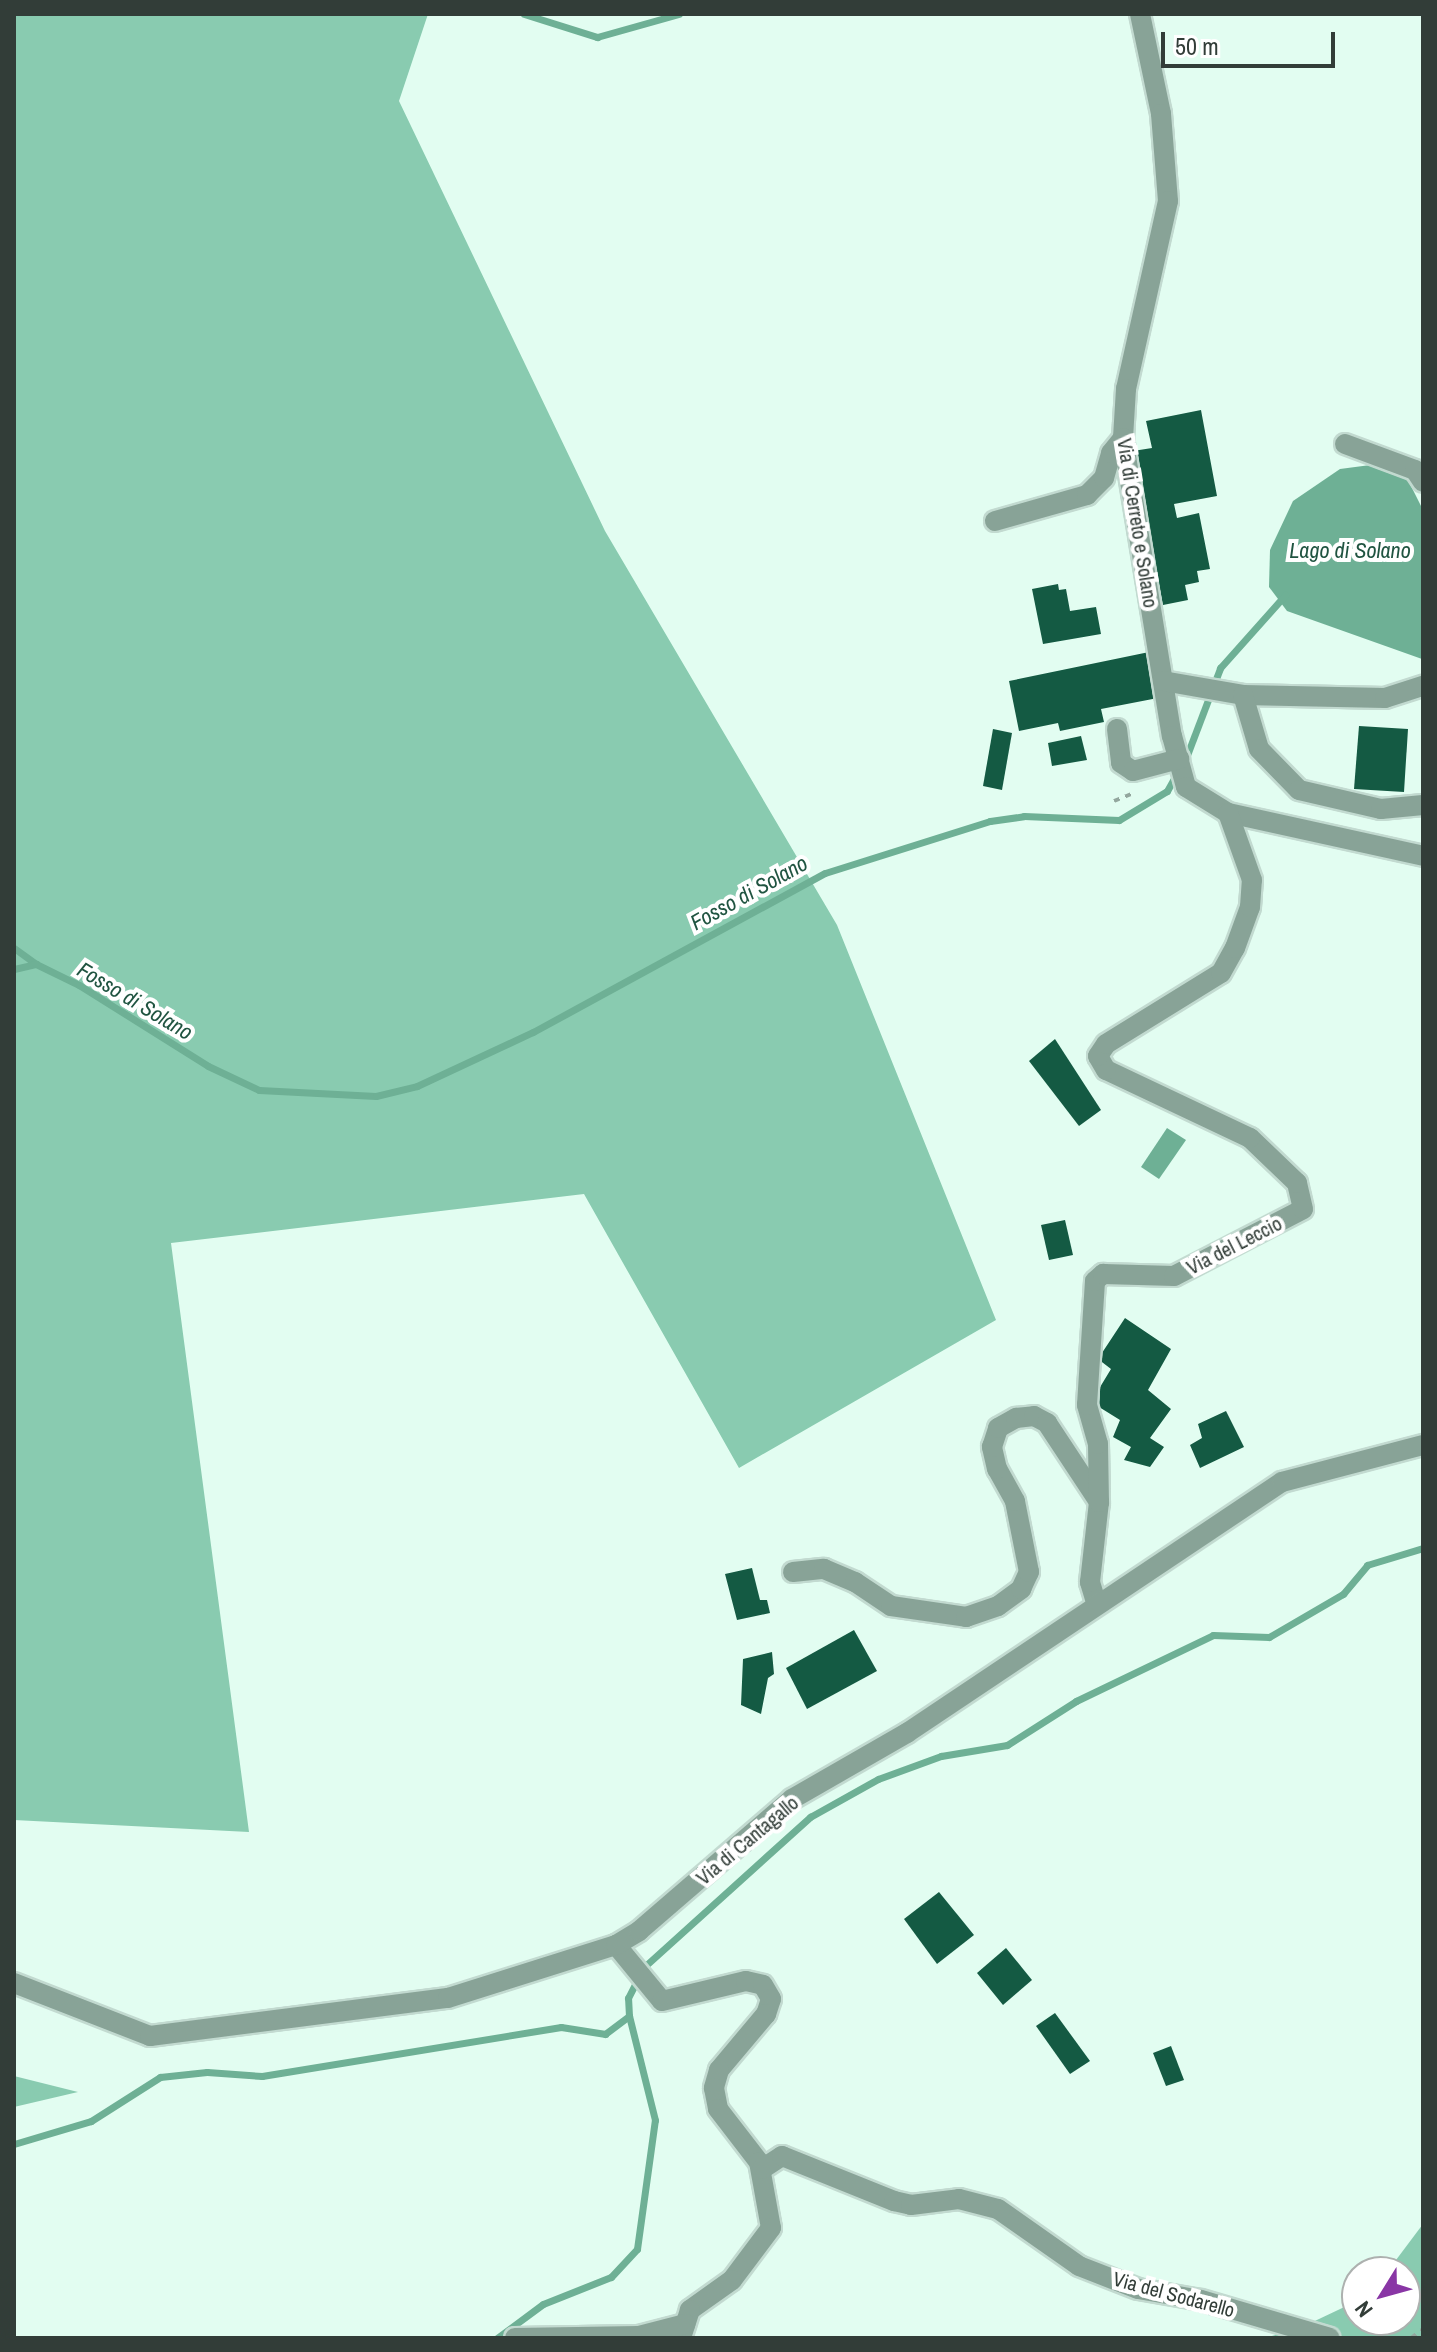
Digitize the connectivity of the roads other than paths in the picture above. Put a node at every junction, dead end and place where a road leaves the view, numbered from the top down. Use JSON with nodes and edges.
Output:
{"nodes":[{"id":1,"x":1140,"y":14,"type":"edge"},
{"id":2,"x":1123,"y":438,"type":"junction"},
{"id":3,"x":1345,"y":444,"type":"dead end"},
{"id":4,"x":1423,"y":482,"type":"edge"},
{"id":5,"x":995,"y":521,"type":"dead end"},
{"id":6,"x":1163,"y":681,"type":"junction"},
{"id":7,"x":1423,"y":686,"type":"edge"},
{"id":8,"x":1243,"y":695,"type":"junction"},
{"id":9,"x":1117,"y":729,"type":"dead end"},
{"id":10,"x":1179,"y":759,"type":"junction"},
{"id":11,"x":1423,"y":805,"type":"edge"},
{"id":12,"x":1228,"y":813,"type":"junction"},
{"id":13,"x":1423,"y":856,"type":"edge"},
{"id":14,"x":1423,"y":1445,"type":"edge"},
{"id":15,"x":1099,"y":1502,"type":"junction"},
{"id":16,"x":793,"y":1572,"type":"dead end"},
{"id":17,"x":1096,"y":1602,"type":"junction"},
{"id":18,"x":616,"y":1945,"type":"junction"},
{"id":19,"x":14,"y":1983,"type":"edge"},
{"id":20,"x":762,"y":2169,"type":"junction"},
{"id":21,"x":683,"y":2331,"type":"edge"},
{"id":22,"x":515,"y":2338,"type":"edge"},
{"id":23,"x":1330,"y":2338,"type":"edge"}],
"edges":[{"from":1,"to":2,"type":"street","name":"Via di Cerreto e Solano"},
{"from":2,"to":5,"type":"street"},
{"from":2,"to":6,"type":"street","name":"Via di Cerreto e Solano"},
{"from":3,"to":4,"type":"street"},
{"from":6,"to":8,"type":"street"},
{"from":6,"to":10,"type":"street","name":"Via di Cerreto e Solano"},
{"from":7,"to":8,"type":"street"},
{"from":8,"to":11,"type":"street"},
{"from":9,"to":10,"type":"street"},
{"from":10,"to":12,"type":"street","name":"Via di Cerreto e Solano"},
{"from":12,"to":13,"type":"street","name":"Via di Cerreto e Solano"},
{"from":12,"to":15,"type":"street","name":"Via del Leccio"},
{"from":14,"to":17,"type":"street","name":"Via di Cantagallo"},
{"from":15,"to":16,"type":"street"},
{"from":15,"to":17,"type":"street","name":"Via del Leccio"},
{"from":17,"to":18,"type":"street","name":"Via di Cantagallo"},
{"from":18,"to":19,"type":"street","name":"Via di Cantagallo"},
{"from":18,"to":20,"type":"street"},
{"from":20,"to":21,"type":"street"},
{"from":20,"to":23,"type":"street","name":"Via del Sodarello"},
{"from":21,"to":22,"type":"street"}]}
